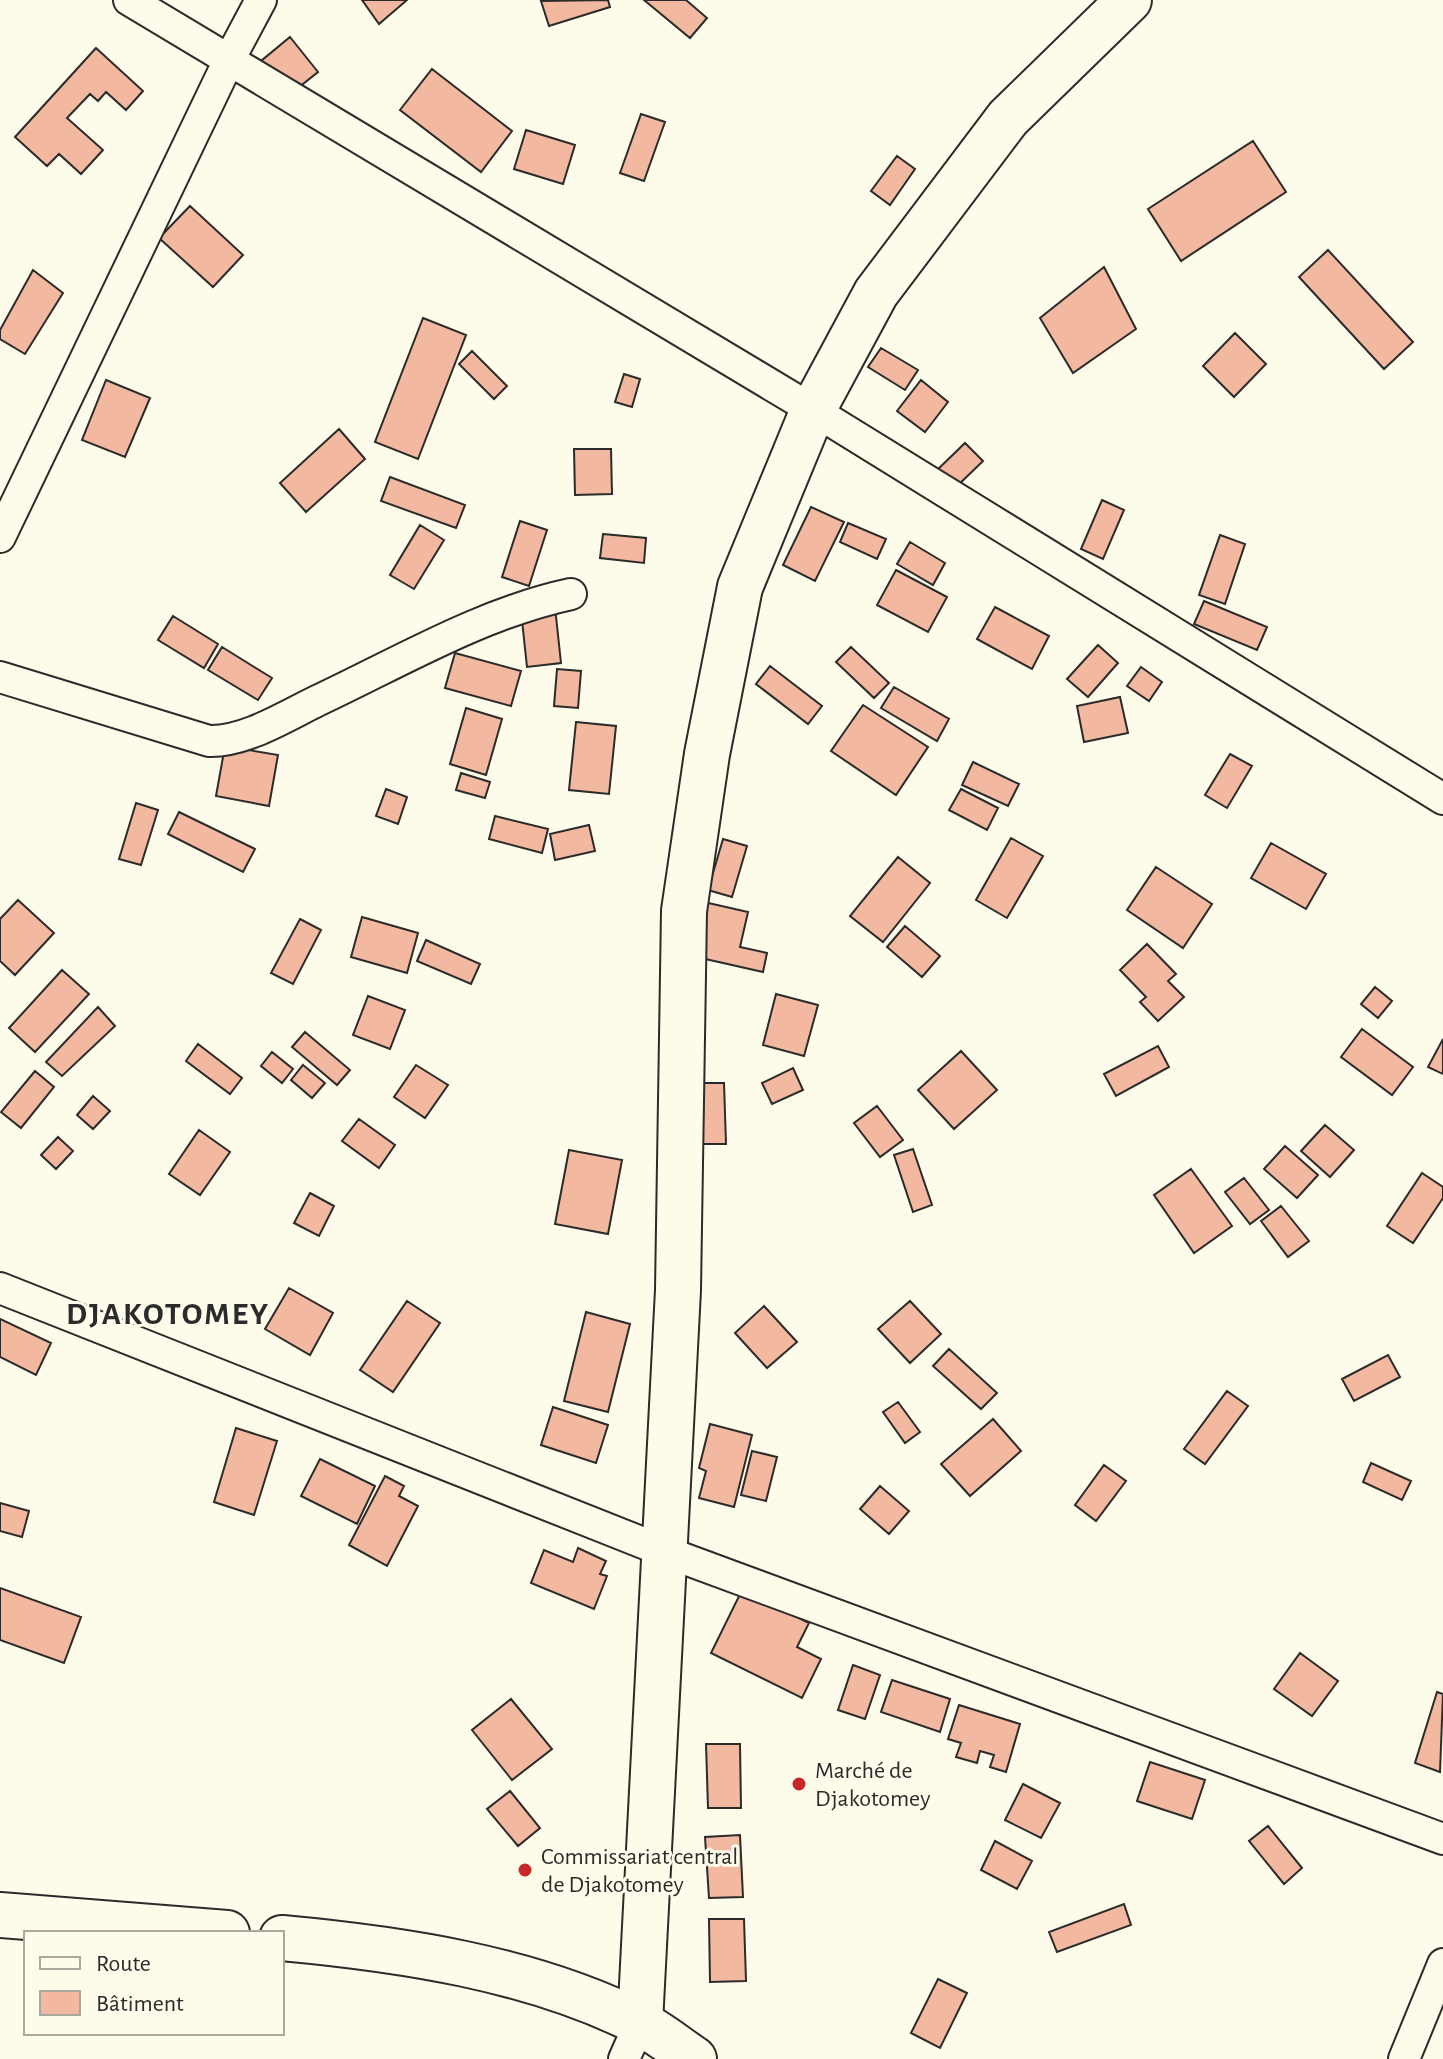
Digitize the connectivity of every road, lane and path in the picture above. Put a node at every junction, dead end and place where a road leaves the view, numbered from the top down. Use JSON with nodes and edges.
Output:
{"nodes":[{"id":1,"x":129,"y":0,"type":"edge"},
{"id":2,"x":261,"y":0,"type":"edge"},
{"id":3,"x":1129,"y":0,"type":"edge"},
{"id":4,"x":229,"y":60,"type":"junction"},
{"id":5,"x":813,"y":410,"type":"junction"},
{"id":6,"x":0,"y":537,"type":"edge"},
{"id":7,"x":571,"y":594,"type":"dead end"},
{"id":8,"x":0,"y":677,"type":"edge"},
{"id":9,"x":1443,"y":799,"type":"edge"},
{"id":10,"x":0,"y":1288,"type":"edge"},
{"id":11,"x":666,"y":1552,"type":"junction"},
{"id":12,"x":1443,"y":1839,"type":"edge"},
{"id":13,"x":0,"y":1915,"type":"edge"},
{"id":14,"x":202,"y":1931,"type":"edge"},
{"id":15,"x":284,"y":1938,"type":"edge"},
{"id":16,"x":1443,"y":1964,"type":"edge"},
{"id":17,"x":632,"y":2041,"type":"edge"},
{"id":18,"x":694,"y":2059,"type":"edge"},
{"id":19,"x":1404,"y":2059,"type":"edge"}],
"edges":[{"from":1,"to":4,"type":"street"},
{"from":2,"to":4,"type":"street"},
{"from":3,"to":5,"type":"street"},
{"from":4,"to":5,"type":"street"},
{"from":4,"to":6,"type":"street"},
{"from":5,"to":9,"type":"street"},
{"from":5,"to":11,"type":"street"},
{"from":7,"to":8,"type":"street"},
{"from":10,"to":11,"type":"street"},
{"from":11,"to":12,"type":"street"},
{"from":11,"to":17,"type":"street"},
{"from":13,"to":14,"type":"street"},
{"from":15,"to":17,"type":"street"},
{"from":16,"to":19,"type":"street"},
{"from":17,"to":18,"type":"street"}]}
